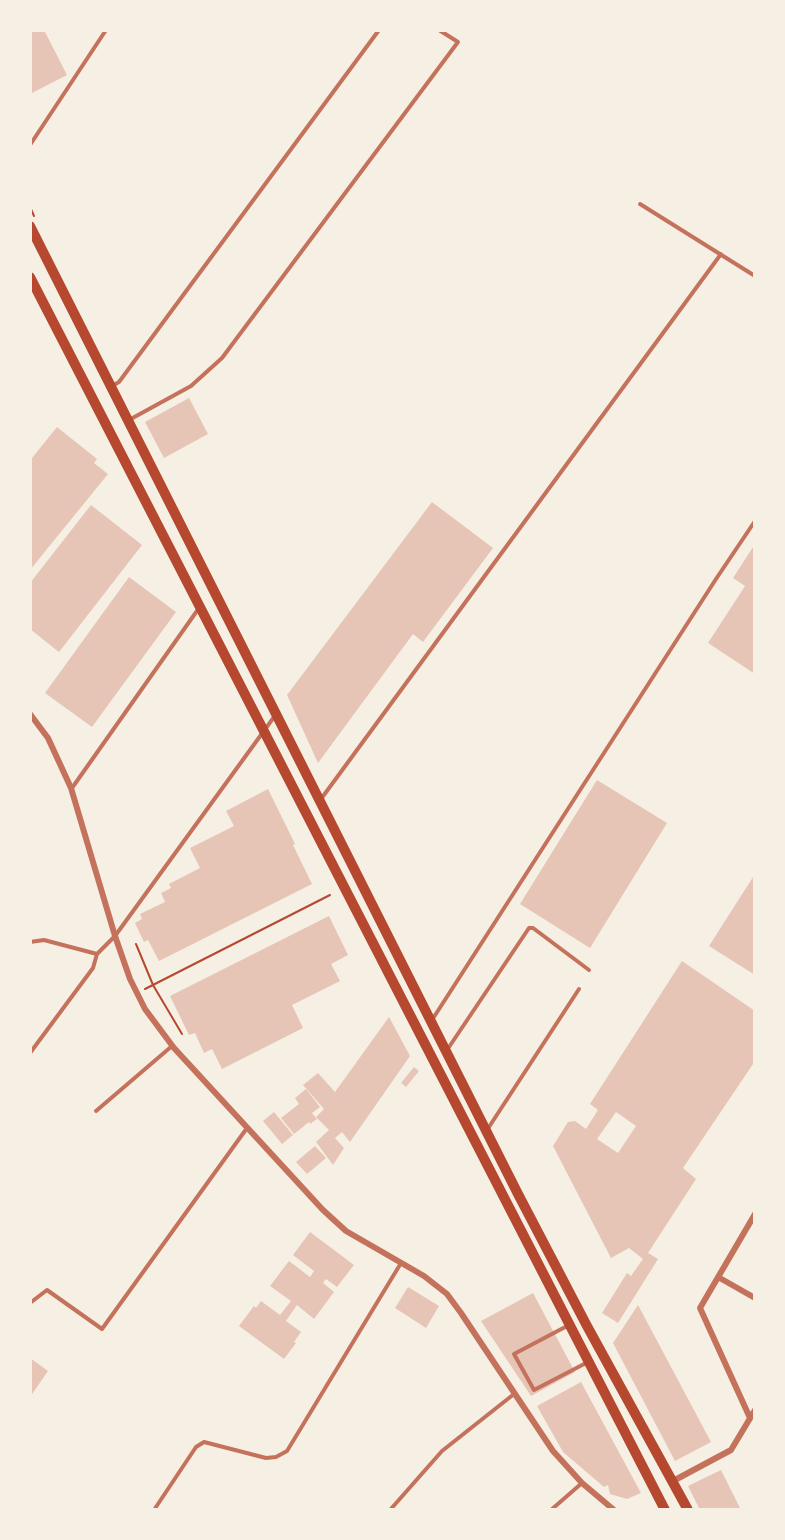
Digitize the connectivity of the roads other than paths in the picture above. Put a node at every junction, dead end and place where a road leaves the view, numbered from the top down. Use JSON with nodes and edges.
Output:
{"nodes":[{"id":1,"x":106,"y":30,"type":"edge"},
{"id":2,"x":379,"y":30,"type":"edge"},
{"id":3,"x":439,"y":30,"type":"edge"},
{"id":4,"x":30,"y":145,"type":"edge"},
{"id":5,"x":640,"y":204,"type":"dead end"},
{"id":6,"x":30,"y":226,"type":"edge"},
{"id":7,"x":720,"y":255,"type":"junction"},
{"id":8,"x":755,"y":276,"type":"edge"},
{"id":9,"x":30,"y":277,"type":"edge"},
{"id":10,"x":111,"y":386,"type":"junction"},
{"id":11,"x":129,"y":421,"type":"junction"},
{"id":12,"x":755,"y":521,"type":"edge"},
{"id":13,"x":200,"y":607,"type":"junction"},
{"id":14,"x":30,"y":714,"type":"edge"},
{"id":15,"x":277,"y":714,"type":"junction"},
{"id":16,"x":264,"y":730,"type":"junction"},
{"id":17,"x":71,"y":788,"type":"junction"},
{"id":18,"x":320,"y":800,"type":"junction"},
{"id":19,"x":115,"y":936,"type":"junction"},
{"id":20,"x":30,"y":942,"type":"edge"},
{"id":21,"x":97,"y":954,"type":"junction"},
{"id":22,"x":589,"y":970,"type":"dead end"},
{"id":23,"x":579,"y":989,"type":"dead end"},
{"id":24,"x":432,"y":1021,"type":"junction"},
{"id":25,"x":172,"y":1046,"type":"junction"},
{"id":26,"x":446,"y":1050,"type":"junction"},
{"id":27,"x":30,"y":1053,"type":"edge"},
{"id":28,"x":96,"y":1111,"type":"dead end"},
{"id":29,"x":248,"y":1128,"type":"junction"},
{"id":30,"x":486,"y":1130,"type":"junction"},
{"id":31,"x":755,"y":1214,"type":"edge"},
{"id":32,"x":401,"y":1263,"type":"junction"},
{"id":33,"x":718,"y":1276,"type":"junction"},
{"id":34,"x":755,"y":1298,"type":"edge"},
{"id":35,"x":30,"y":1303,"type":"edge"},
{"id":36,"x":570,"y":1325,"type":"junction"},
{"id":37,"x":588,"y":1362,"type":"junction"},
{"id":38,"x":514,"y":1394,"type":"junction"},
{"id":39,"x":755,"y":1410,"type":"edge"},
{"id":40,"x":750,"y":1418,"type":"junction"},
{"id":41,"x":673,"y":1481,"type":"junction"},
{"id":42,"x":582,"y":1483,"type":"junction"},
{"id":43,"x":154,"y":1510,"type":"edge"},
{"id":44,"x":390,"y":1510,"type":"edge"},
{"id":45,"x":551,"y":1510,"type":"edge"},
{"id":46,"x":614,"y":1510,"type":"edge"},
{"id":47,"x":665,"y":1510,"type":"edge"},
{"id":48,"x":688,"y":1510,"type":"edge"}],
"edges":[{"from":1,"to":4,"type":"lane"},
{"from":2,"to":10,"type":"lane"},
{"from":3,"to":11,"type":"lane"},
{"from":5,"to":7,"type":"lane"},
{"from":6,"to":10,"type":"main road"},
{"from":7,"to":8,"type":"lane"},
{"from":7,"to":18,"type":"lane"},
{"from":9,"to":13,"type":"main road"},
{"from":10,"to":11,"type":"main road"},
{"from":11,"to":15,"type":"main road"},
{"from":12,"to":24,"type":"lane"},
{"from":13,"to":16,"type":"main road"},
{"from":13,"to":17,"type":"lane"},
{"from":14,"to":17,"type":"street"},
{"from":15,"to":16,"type":"lane"},
{"from":15,"to":18,"type":"main road"},
{"from":16,"to":19,"type":"lane"},
{"from":16,"to":36,"type":"main road"},
{"from":17,"to":19,"type":"street"},
{"from":18,"to":24,"type":"main road"},
{"from":19,"to":21,"type":"lane"},
{"from":19,"to":25,"type":"street"},
{"from":20,"to":21,"type":"lane"},
{"from":21,"to":27,"type":"lane"},
{"from":22,"to":26,"type":"lane"},
{"from":23,"to":30,"type":"lane"},
{"from":24,"to":26,"type":"main road"},
{"from":25,"to":28,"type":"lane"},
{"from":25,"to":29,"type":"street"},
{"from":26,"to":30,"type":"main road"},
{"from":29,"to":32,"type":"street"},
{"from":29,"to":35,"type":"lane"},
{"from":30,"to":41,"type":"main road"},
{"from":31,"to":33,"type":"street"},
{"from":32,"to":38,"type":"street"},
{"from":32,"to":43,"type":"lane"},
{"from":33,"to":34,"type":"street"},
{"from":33,"to":40,"type":"street"},
{"from":36,"to":37,"type":"main road"},
{"from":36,"to":37,"type":"lane"},
{"from":37,"to":47,"type":"main road"},
{"from":38,"to":42,"type":"street"},
{"from":38,"to":44,"type":"lane"},
{"from":39,"to":40,"type":"street"},
{"from":40,"to":41,"type":"street"},
{"from":41,"to":48,"type":"main road"},
{"from":42,"to":45,"type":"lane"},
{"from":42,"to":46,"type":"street"}]}
